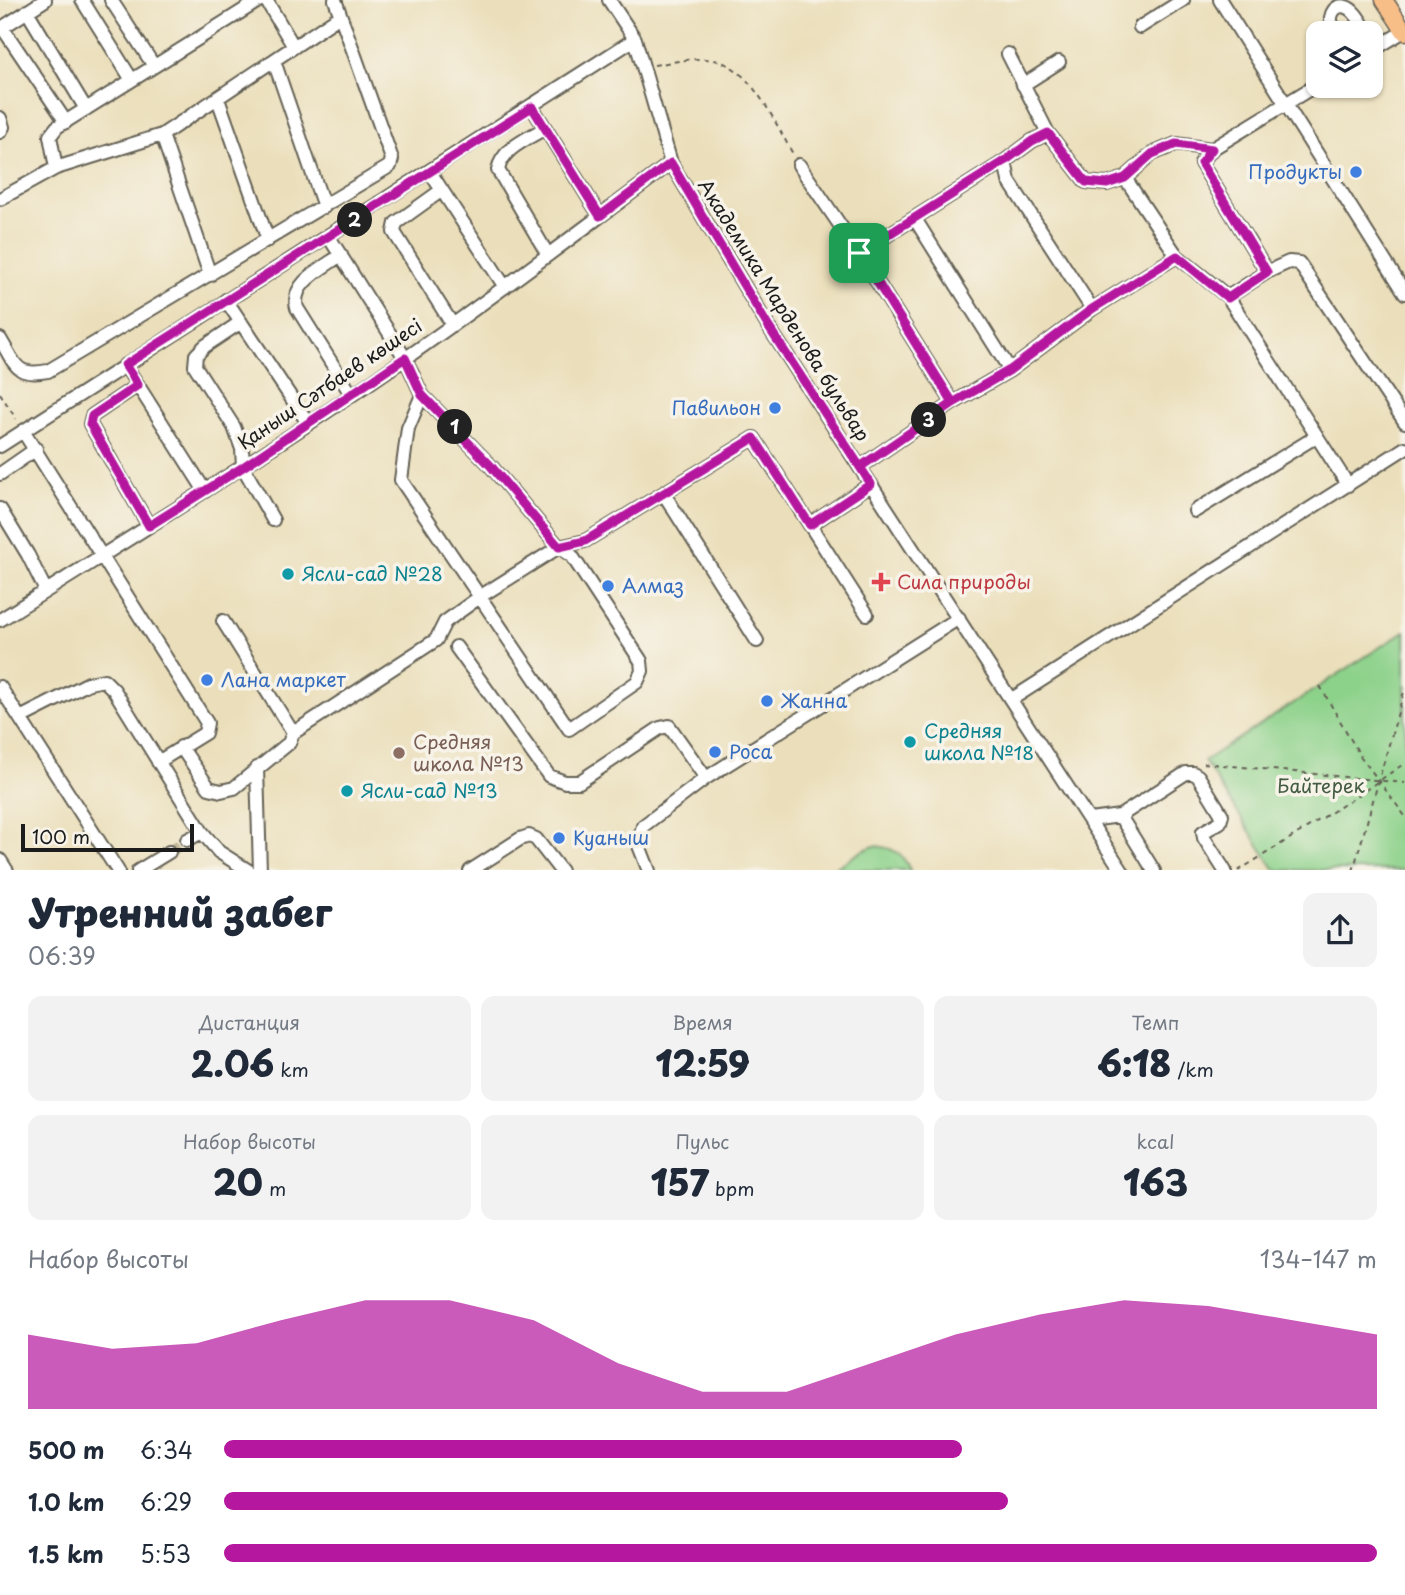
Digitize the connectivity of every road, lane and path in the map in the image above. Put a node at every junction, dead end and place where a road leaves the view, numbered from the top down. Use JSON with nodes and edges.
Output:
{"nodes":[{"id":1,"x":44,"y":0,"type":"edge"},
{"id":2,"x":82,"y":0,"type":"edge"},
{"id":3,"x":111,"y":0,"type":"edge"},
{"id":4,"x":260,"y":0,"type":"edge"},
{"id":5,"x":266,"y":0,"type":"edge"},
{"id":6,"x":335,"y":0,"type":"edge"},
{"id":7,"x":609,"y":0,"type":"edge"},
{"id":8,"x":1183,"y":0,"type":"edge"},
{"id":9,"x":1220,"y":0,"type":"edge"},
{"id":10,"x":1384,"y":0,"type":"edge"},
{"id":11,"x":27,"y":11,"type":"junction"},
{"id":12,"x":340,"y":16,"type":"junction"},
{"id":13,"x":1330,"y":21,"type":"edge"},
{"id":14,"x":1359,"y":21,"type":"edge"},
{"id":15,"x":1140,"y":27,"type":"dead end"},
{"id":16,"x":1,"y":28,"type":"edge"},
{"id":17,"x":1405,"y":32,"type":"edge"},
{"id":18,"x":635,"y":39,"type":"junction"},
{"id":19,"x":1383,"y":39,"type":"edge"},
{"id":20,"x":294,"y":47,"type":"junction"},
{"id":21,"x":1008,"y":54,"type":"dead end"},
{"id":22,"x":274,"y":61,"type":"junction"},
{"id":23,"x":1059,"y":62,"type":"dead end"},
{"id":24,"x":154,"y":66,"type":"junction"},
{"id":25,"x":643,"y":66,"type":"junction"},
{"id":26,"x":132,"y":80,"type":"junction"},
{"id":27,"x":1023,"y":85,"type":"junction"},
{"id":28,"x":1306,"y":91,"type":"edge"},
{"id":29,"x":218,"y":99,"type":"junction"},
{"id":30,"x":1287,"y":103,"type":"junction"},
{"id":31,"x":532,"y":107,"type":"junction"},
{"id":32,"x":86,"y":109,"type":"junction"},
{"id":33,"x":0,"y":118,"type":"edge"},
{"id":34,"x":66,"y":122,"type":"junction"},
{"id":35,"x":545,"y":128,"type":"junction"},
{"id":36,"x":0,"y":132,"type":"edge"},
{"id":37,"x":1048,"y":133,"type":"junction"},
{"id":38,"x":162,"y":135,"type":"junction"},
{"id":39,"x":1212,"y":149,"type":"junction"},
{"id":40,"x":1005,"y":161,"type":"junction"},
{"id":41,"x":671,"y":163,"type":"junction"},
{"id":42,"x":799,"y":165,"type":"joint"},
{"id":43,"x":56,"y":169,"type":"junction"},
{"id":44,"x":430,"y":172,"type":"junction"},
{"id":45,"x":1125,"y":178,"type":"junction"},
{"id":46,"x":442,"y":190,"type":"junction"},
{"id":47,"x":0,"y":199,"type":"edge"},
{"id":48,"x":324,"y":207,"type":"junction"},
{"id":49,"x":600,"y":216,"type":"junction"},
{"id":50,"x":915,"y":219,"type":"junction"},
{"id":51,"x":328,"y":237,"type":"junction"},
{"id":52,"x":268,"y":240,"type":"junction"},
{"id":53,"x":859,"y":253,"type":"junction"},
{"id":54,"x":341,"y":255,"type":"junction"},
{"id":55,"x":548,"y":255,"type":"junction"},
{"id":56,"x":1177,"y":256,"type":"junction"},
{"id":57,"x":1267,"y":272,"type":"junction"},
{"id":58,"x":210,"y":275,"type":"junction"},
{"id":59,"x":505,"y":288,"type":"junction"},
{"id":60,"x":1405,"y":293,"type":"edge"},
{"id":61,"x":1228,"y":298,"type":"junction"},
{"id":62,"x":226,"y":300,"type":"junction"},
{"id":63,"x":1092,"y":309,"type":"junction"},
{"id":64,"x":241,"y":322,"type":"junction"},
{"id":65,"x":453,"y":324,"type":"junction"},
{"id":66,"x":0,"y":340,"type":"edge"},
{"id":67,"x":405,"y":358,"type":"junction"},
{"id":68,"x":125,"y":365,"type":"junction"},
{"id":69,"x":1010,"y":370,"type":"junction"},
{"id":70,"x":138,"y":385,"type":"junction"},
{"id":71,"x":0,"y":393,"type":"edge"},
{"id":72,"x":351,"y":394,"type":"junction"},
{"id":73,"x":422,"y":395,"type":"junction"},
{"id":74,"x":953,"y":403,"type":"junction"},
{"id":75,"x":1405,"y":422,"type":"edge"},
{"id":76,"x":308,"y":423,"type":"junction"},
{"id":77,"x":23,"y":431,"type":"junction"},
{"id":78,"x":1317,"y":436,"type":"junction"},
{"id":79,"x":0,"y":446,"type":"edge"},
{"id":80,"x":36,"y":449,"type":"junction"},
{"id":81,"x":1405,"y":449,"type":"edge"},
{"id":82,"x":243,"y":467,"type":"junction"},
{"id":83,"x":860,"y":467,"type":"junction"},
{"id":84,"x":0,"y":474,"type":"edge"},
{"id":85,"x":871,"y":484,"type":"junction"},
{"id":86,"x":1348,"y":485,"type":"junction"},
{"id":87,"x":205,"y":491,"type":"junction"},
{"id":88,"x":664,"y":494,"type":"junction"},
{"id":89,"x":0,"y":509,"type":"edge"},
{"id":90,"x":1195,"y":511,"type":"dead end"},
{"id":91,"x":273,"y":520,"type":"dead end"},
{"id":92,"x":810,"y":525,"type":"junction"},
{"id":93,"x":149,"y":526,"type":"junction"},
{"id":94,"x":559,"y":547,"type":"junction"},
{"id":95,"x":103,"y":555,"type":"junction"},
{"id":96,"x":46,"y":591,"type":"junction"},
{"id":97,"x":481,"y":596,"type":"junction"},
{"id":98,"x":867,"y":614,"type":"dead end"},
{"id":99,"x":959,"y":618,"type":"junction"},
{"id":100,"x":0,"y":620,"type":"edge"},
{"id":101,"x":223,"y":621,"type":"dead end"},
{"id":102,"x":757,"y":641,"type":"dead end"},
{"id":103,"x":456,"y":647,"type":"dead end"},
{"id":104,"x":1320,"y":686,"type":"dead end"},
{"id":105,"x":0,"y":687,"type":"edge"},
{"id":106,"x":1405,"y":688,"type":"edge"},
{"id":107,"x":1012,"y":699,"type":"junction"},
{"id":108,"x":20,"y":718,"type":"junction"},
{"id":109,"x":293,"y":733,"type":"junction"},
{"id":110,"x":181,"y":747,"type":"junction"},
{"id":111,"x":158,"y":762,"type":"junction"},
{"id":112,"x":1405,"y":763,"type":"edge"},
{"id":113,"x":257,"y":768,"type":"junction"},
{"id":114,"x":1193,"y":773,"type":"junction"},
{"id":115,"x":706,"y":778,"type":"junction"},
{"id":116,"x":1379,"y":781,"type":"junction"},
{"id":117,"x":1405,"y":783,"type":"edge"},
{"id":118,"x":1120,"y":816,"type":"junction"},
{"id":119,"x":1405,"y":816,"type":"edge"},
{"id":120,"x":1090,"y":820,"type":"junction"},
{"id":121,"x":202,"y":832,"type":"junction"},
{"id":122,"x":187,"y":840,"type":"tunnel mouth"},
{"id":123,"x":169,"y":852,"type":"tunnel mouth"},
{"id":124,"x":0,"y":860,"type":"edge"},
{"id":125,"x":1116,"y":868,"type":"edge"},
{"id":126,"x":7,"y":870,"type":"edge"},
{"id":127,"x":118,"y":870,"type":"edge"},
{"id":128,"x":138,"y":870,"type":"edge"},
{"id":129,"x":249,"y":870,"type":"edge"},
{"id":130,"x":260,"y":870,"type":"edge"},
{"id":131,"x":470,"y":870,"type":"edge"},
{"id":132,"x":561,"y":870,"type":"edge"},
{"id":133,"x":649,"y":870,"type":"edge"},
{"id":134,"x":1154,"y":870,"type":"edge"},
{"id":135,"x":1225,"y":870,"type":"edge"},
{"id":136,"x":1238,"y":870,"type":"edge"},
{"id":137,"x":1353,"y":870,"type":"edge"}],
"edges":[{"from":1,"to":11,"type":"street"},
{"from":2,"to":26,"type":"street"},
{"from":3,"to":24,"type":"street"},
{"from":4,"to":24,"type":"street"},
{"from":5,"to":20,"type":"street"},
{"from":6,"to":12,"type":"street"},
{"from":7,"to":18,"type":"street","name":"Академика Марденова бульвар"},
{"from":8,"to":15,"type":"street"},
{"from":9,"to":30,"type":"street"},
{"from":10,"to":17,"type":"main road"},
{"from":11,"to":16,"type":"street"},
{"from":11,"to":32,"type":"street"},
{"from":12,"to":20,"type":"street"},
{"from":12,"to":48,"type":"street"},
{"from":13,"to":14,"type":"street"},
{"from":16,"to":34,"type":"street"},
{"from":17,"to":19,"type":"street"},
{"from":18,"to":25,"type":"street","name":"Академика Марденова бульвар"},
{"from":18,"to":31,"type":"street"},
{"from":20,"to":22,"type":"street"},
{"from":21,"to":27,"type":"street"},
{"from":22,"to":29,"type":"street"},
{"from":22,"to":48,"type":"street"},
{"from":23,"to":27,"type":"street"},
{"from":24,"to":26,"type":"street"},
{"from":25,"to":41,"type":"street","name":"Академика Марденова бульвар"},
{"from":25,"to":42,"type":"path"},
{"from":26,"to":32,"type":"street"},
{"from":27,"to":37,"type":"street"},
{"from":28,"to":30,"type":"street"},
{"from":29,"to":38,"type":"street"},
{"from":29,"to":52,"type":"street"},
{"from":30,"to":39,"type":"street"},
{"from":30,"to":60,"type":"street"},
{"from":31,"to":35,"type":"street"},
{"from":31,"to":44,"type":"street"},
{"from":32,"to":34,"type":"street"},
{"from":33,"to":36,"type":"street"},
{"from":34,"to":43,"type":"street"},
{"from":35,"to":49,"type":"street"},
{"from":35,"to":55,"type":"street"},
{"from":37,"to":40,"type":"street"},
{"from":37,"to":45,"type":"street"},
{"from":38,"to":43,"type":"street"},
{"from":38,"to":58,"type":"street"},
{"from":39,"to":45,"type":"street"},
{"from":39,"to":57,"type":"street"},
{"from":40,"to":50,"type":"street"},
{"from":40,"to":63,"type":"street"},
{"from":41,"to":49,"type":"street","name":"Қаныш Сәтбаев көшесі"},
{"from":41,"to":83,"type":"street","name":"Академика Марденова бульвар"},
{"from":42,"to":53,"type":"street"},
{"from":43,"to":47,"type":"street"},
{"from":44,"to":46,"type":"street"},
{"from":44,"to":51,"type":"street"},
{"from":45,"to":56,"type":"street"},
{"from":46,"to":59,"type":"street"},
{"from":46,"to":65,"type":"street"},
{"from":48,"to":52,"type":"street"},
{"from":49,"to":55,"type":"street","name":"Қаныш Сәтбаев көшесі"},
{"from":50,"to":53,"type":"street"},
{"from":50,"to":69,"type":"street"},
{"from":51,"to":54,"type":"street"},
{"from":51,"to":62,"type":"street"},
{"from":52,"to":58,"type":"street"},
{"from":53,"to":74,"type":"street"},
{"from":54,"to":67,"type":"street"},
{"from":54,"to":72,"type":"street"},
{"from":55,"to":59,"type":"street","name":"Қаныш Сәтбаев көшесі"},
{"from":56,"to":61,"type":"street"},
{"from":56,"to":63,"type":"street"},
{"from":57,"to":61,"type":"street"},
{"from":57,"to":75,"type":"street"},
{"from":58,"to":66,"type":"street"},
{"from":59,"to":65,"type":"street","name":"Қаныш Сәтбаев көшесі"},
{"from":61,"to":78,"type":"street"},
{"from":62,"to":64,"type":"street"},
{"from":62,"to":68,"type":"street"},
{"from":63,"to":69,"type":"street"},
{"from":64,"to":76,"type":"street"},
{"from":64,"to":82,"type":"street"},
{"from":65,"to":67,"type":"street","name":"Қаныш Сәтбаев көшесі"},
{"from":67,"to":72,"type":"street","name":"Қаныш Сәтбаев көшесі"},
{"from":67,"to":73,"type":"street"},
{"from":68,"to":70,"type":"street"},
{"from":68,"to":77,"type":"street"},
{"from":69,"to":74,"type":"street"},
{"from":70,"to":87,"type":"street"},
{"from":70,"to":93,"type":"street"},
{"from":71,"to":77,"type":"path"},
{"from":72,"to":76,"type":"street","name":"Қаныш Сәтбаев көшесі"},
{"from":73,"to":94,"type":"street"},
{"from":73,"to":97,"type":"street"},
{"from":74,"to":83,"type":"street"},
{"from":76,"to":82,"type":"street","name":"Қаныш Сәтбаев көшесі"},
{"from":77,"to":79,"type":"street"},
{"from":77,"to":80,"type":"street"},
{"from":78,"to":86,"type":"street"},
{"from":78,"to":90,"type":"street"},
{"from":80,"to":84,"type":"street"},
{"from":80,"to":95,"type":"street"},
{"from":81,"to":86,"type":"street"},
{"from":82,"to":87,"type":"street","name":"Қаныш Сәтбаев көшесі"},
{"from":82,"to":91,"type":"street"},
{"from":83,"to":85,"type":"street","name":"Академика Марденова бульвар"},
{"from":85,"to":92,"type":"street"},
{"from":85,"to":99,"type":"street","name":"Академика Марденова бульвар"},
{"from":86,"to":107,"type":"street"},
{"from":87,"to":93,"type":"street","name":"Қаныш Сәтбаев көшесі"},
{"from":88,"to":92,"type":"street"},
{"from":88,"to":94,"type":"street"},
{"from":88,"to":102,"type":"street"},
{"from":89,"to":96,"type":"street"},
{"from":92,"to":98,"type":"street"},
{"from":93,"to":95,"type":"street","name":"Қаныш Сәтбаев көшесі"},
{"from":94,"to":97,"type":"street"},
{"from":94,"to":97,"type":"street"},
{"from":95,"to":96,"type":"street","name":"Қаныш Сәтбаев көшесі"},
{"from":95,"to":110,"type":"street"},
{"from":96,"to":100,"type":"street","name":"Қаныш Сәтбаев көшесі"},
{"from":97,"to":109,"type":"street"},
{"from":99,"to":107,"type":"street","name":"Академика Марденова бульвар"},
{"from":99,"to":115,"type":"street"},
{"from":101,"to":109,"type":"street"},
{"from":103,"to":115,"type":"street"},
{"from":104,"to":116,"type":"path"},
{"from":105,"to":108,"type":"street"},
{"from":106,"to":116,"type":"path"},
{"from":107,"to":120,"type":"street","name":"Академика Марденова бульвар"},
{"from":108,"to":111,"type":"street"},
{"from":108,"to":127,"type":"street"},
{"from":109,"to":113,"type":"street"},
{"from":110,"to":111,"type":"street"},
{"from":110,"to":113,"type":"street"},
{"from":111,"to":121,"type":"street"},
{"from":112,"to":116,"type":"path"},
{"from":113,"to":130,"type":"street"},
{"from":114,"to":116,"type":"path"},
{"from":114,"to":118,"type":"street"},
{"from":114,"to":135,"type":"street"},
{"from":115,"to":133,"type":"street"},
{"from":116,"to":117,"type":"path"},
{"from":116,"to":119,"type":"path"},
{"from":116,"to":136,"type":"path"},
{"from":116,"to":137,"type":"path"},
{"from":118,"to":120,"type":"street"},
{"from":118,"to":134,"type":"street"},
{"from":120,"to":125,"type":"street","name":"Академика Марденова бульвар"},
{"from":121,"to":122,"type":"street"},
{"from":121,"to":129,"type":"street"},
{"from":123,"to":128,"type":"street"},
{"from":124,"to":126,"type":"street"},
{"from":131,"to":132,"type":"street"}]}
